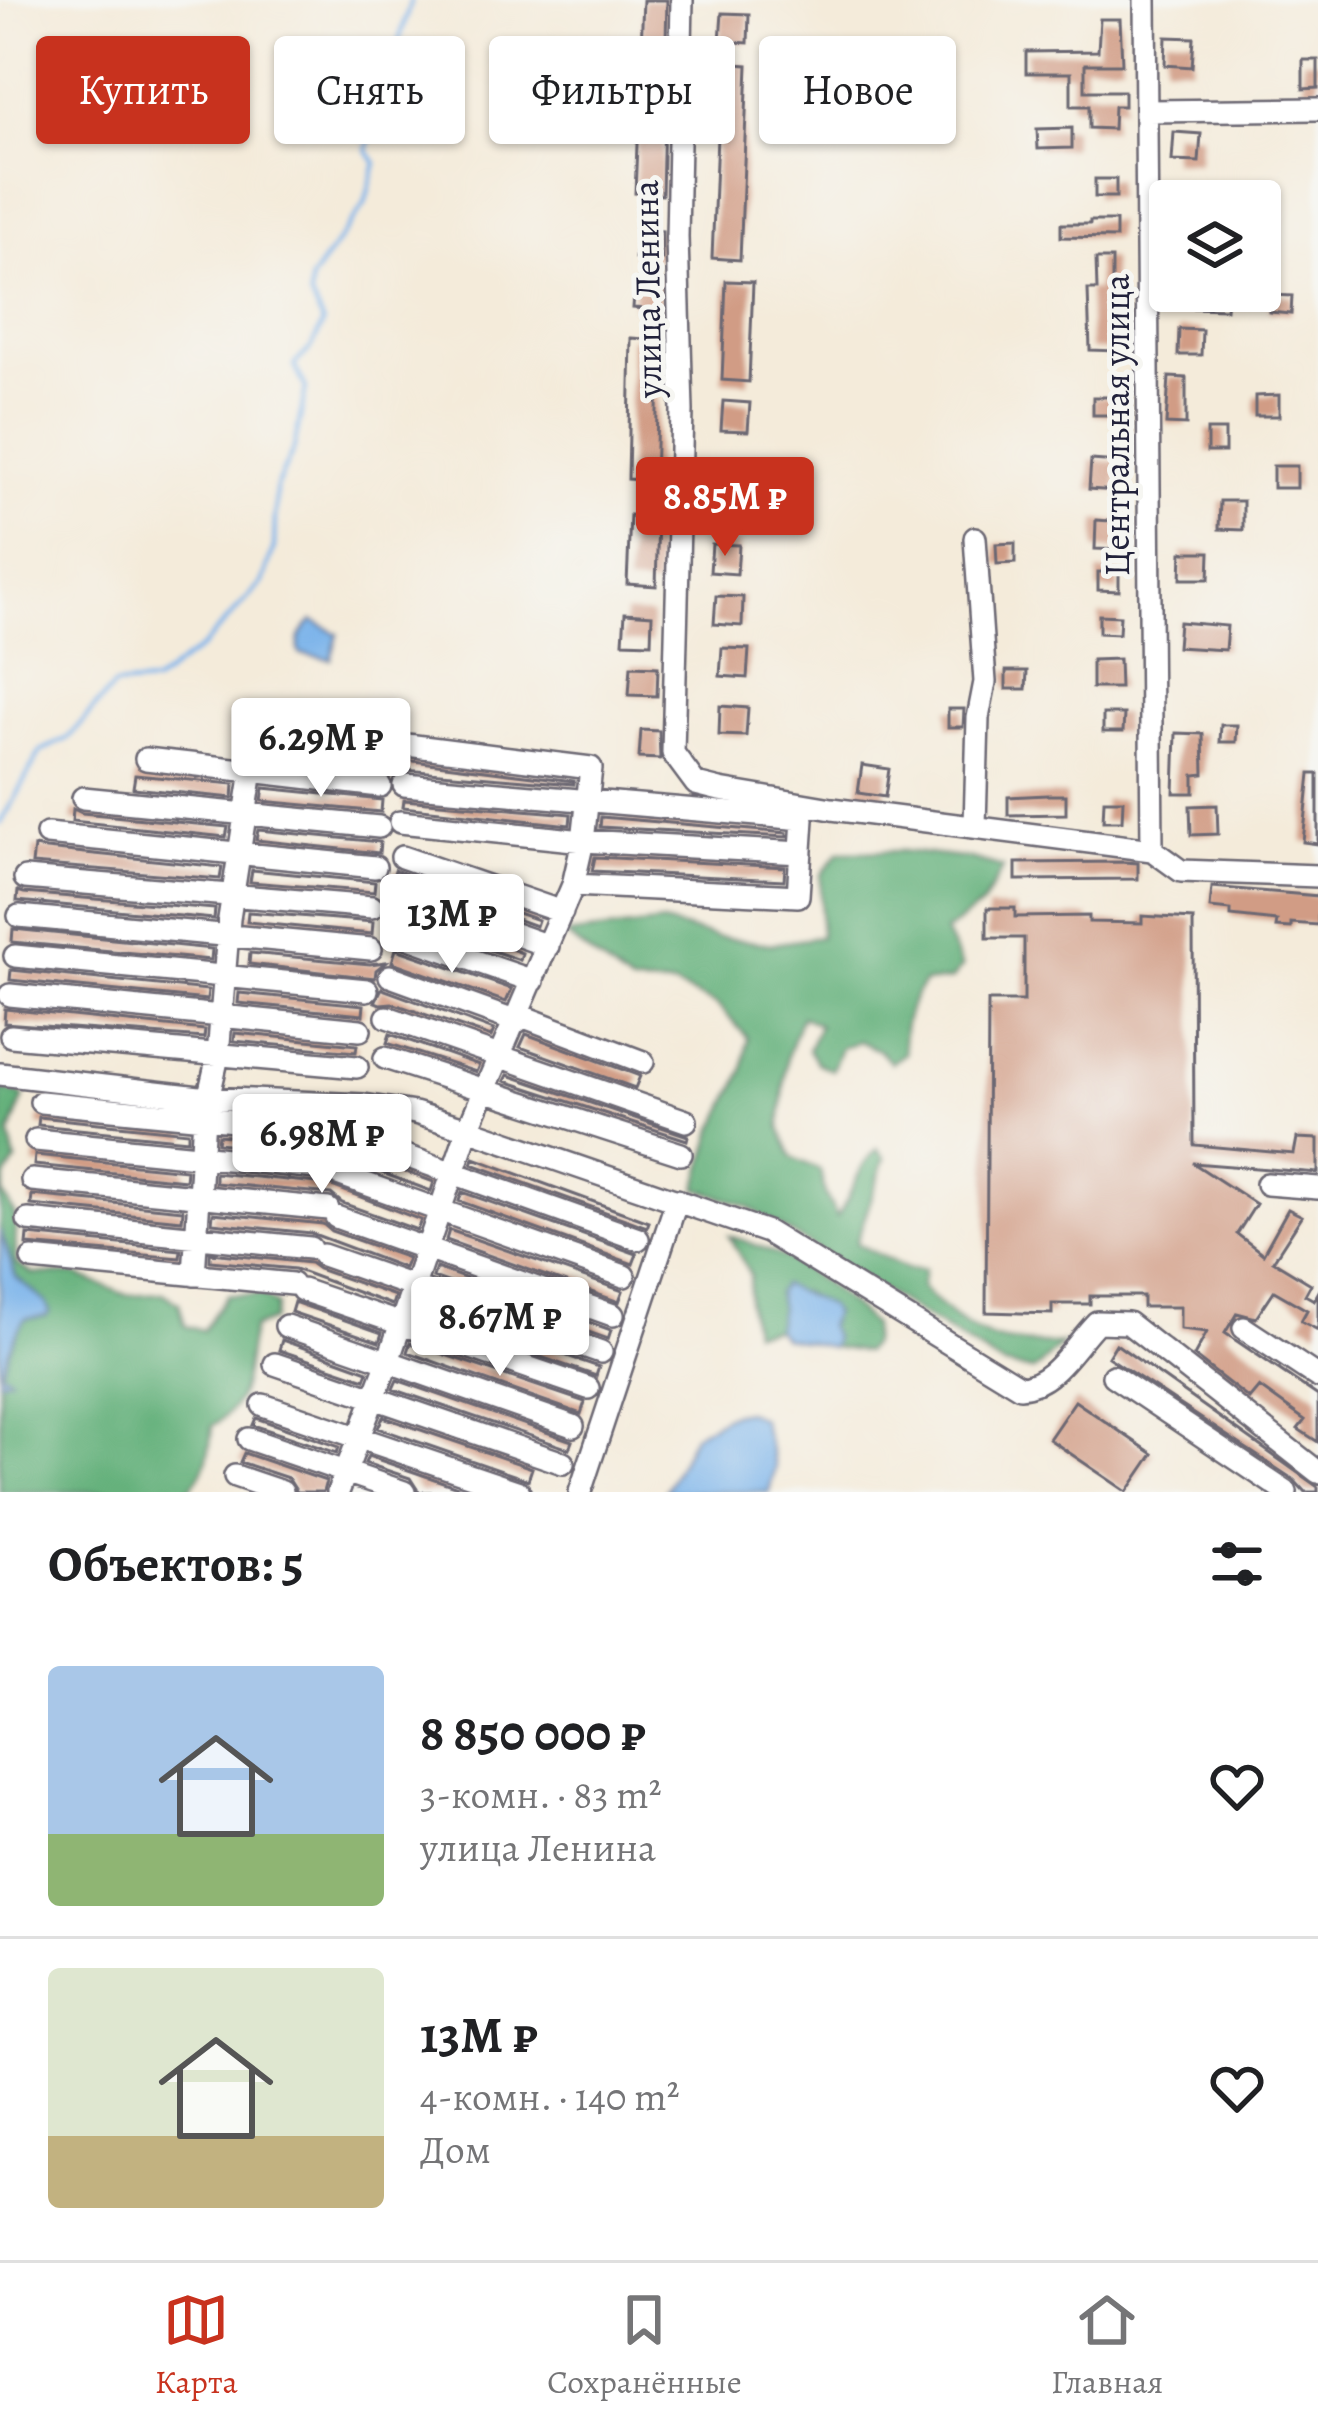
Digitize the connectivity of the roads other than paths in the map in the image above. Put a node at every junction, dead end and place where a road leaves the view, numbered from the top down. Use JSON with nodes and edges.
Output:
{"nodes":[{"id":1,"x":682,"y":0,"type":"edge"},
{"id":2,"x":1145,"y":0,"type":"edge"},
{"id":3,"x":1318,"y":110,"type":"edge"},
{"id":4,"x":1147,"y":111,"type":"junction"},
{"id":5,"x":975,"y":538,"type":"dead end"},
{"id":6,"x":407,"y":745,"type":"dead end"},
{"id":7,"x":375,"y":747,"type":"dead end"},
{"id":8,"x":146,"y":759,"type":"dead end"},
{"id":9,"x":251,"y":772,"type":"junction"},
{"id":10,"x":404,"y":785,"type":"dead end"},
{"id":11,"x":380,"y":786,"type":"dead end"},
{"id":12,"x":83,"y":798,"type":"dead end"},
{"id":13,"x":589,"y":800,"type":"junction"},
{"id":14,"x":245,"y":815,"type":"junction"},
{"id":15,"x":975,"y":826,"type":"junction"},
{"id":16,"x":47,"y":834,"type":"dead end"},
{"id":17,"x":584,"y":841,"type":"junction"},
{"id":18,"x":1152,"y":850,"type":"junction"},
{"id":19,"x":801,"y":853,"type":"junction"},
{"id":20,"x":238,"y":855,"type":"junction"},
{"id":21,"x":402,"y":857,"type":"dead end"},
{"id":22,"x":375,"y":867,"type":"dead end"},
{"id":23,"x":1318,"y":876,"type":"edge"},
{"id":24,"x":25,"y":878,"type":"dead end"},
{"id":25,"x":574,"y":885,"type":"junction"},
{"id":26,"x":232,"y":896,"type":"junction"},
{"id":27,"x":411,"y":897,"type":"dead end"},
{"id":28,"x":372,"y":907,"type":"dead end"},
{"id":29,"x":562,"y":912,"type":"junction"},
{"id":30,"x":19,"y":916,"type":"dead end"},
{"id":31,"x":401,"y":935,"type":"dead end"},
{"id":32,"x":227,"y":938,"type":"junction"},
{"id":33,"x":548,"y":946,"type":"junction"},
{"id":34,"x":371,"y":949,"type":"dead end"},
{"id":35,"x":15,"y":956,"type":"dead end"},
{"id":36,"x":390,"y":976,"type":"dead end"},
{"id":37,"x":224,"y":978,"type":"junction"},
{"id":38,"x":533,"y":981,"type":"junction"},
{"id":39,"x":368,"y":990,"type":"dead end"},
{"id":40,"x":10,"y":995,"type":"dead end"},
{"id":41,"x":387,"y":1017,"type":"dead end"},
{"id":42,"x":221,"y":1018,"type":"junction"},
{"id":43,"x":518,"y":1018,"type":"junction"},
{"id":44,"x":360,"y":1030,"type":"dead end"},
{"id":45,"x":11,"y":1036,"type":"dead end"},
{"id":46,"x":218,"y":1056,"type":"junction"},
{"id":47,"x":385,"y":1058,"type":"dead end"},
{"id":48,"x":500,"y":1059,"type":"junction"},
{"id":49,"x":643,"y":1062,"type":"dead end"},
{"id":50,"x":357,"y":1067,"type":"dead end"},
{"id":51,"x":0,"y":1074,"type":"edge"},
{"id":52,"x":487,"y":1090,"type":"junction"},
{"id":53,"x":41,"y":1102,"type":"dead end"},
{"id":54,"x":206,"y":1107,"type":"junction"},
{"id":55,"x":686,"y":1121,"type":"dead end"},
{"id":56,"x":468,"y":1129,"type":"junction"},
{"id":57,"x":36,"y":1140,"type":"dead end"},
{"id":58,"x":681,"y":1154,"type":"dead end"},
{"id":59,"x":201,"y":1156,"type":"junction"},
{"id":60,"x":452,"y":1173,"type":"junction"},
{"id":61,"x":32,"y":1180,"type":"dead end"},
{"id":62,"x":1267,"y":1184,"type":"dead end"},
{"id":63,"x":1318,"y":1188,"type":"edge"},
{"id":64,"x":199,"y":1196,"type":"junction"},
{"id":65,"x":677,"y":1200,"type":"junction"},
{"id":66,"x":440,"y":1210,"type":"junction"},
{"id":67,"x":28,"y":1220,"type":"dead end"},
{"id":68,"x":196,"y":1238,"type":"junction"},
{"id":69,"x":638,"y":1239,"type":"dead end"},
{"id":70,"x":427,"y":1249,"type":"junction"},
{"id":71,"x":32,"y":1259,"type":"dead end"},
{"id":72,"x":194,"y":1275,"type":"junction"},
{"id":73,"x":624,"y":1276,"type":"dead end"},
{"id":74,"x":414,"y":1287,"type":"junction"},
{"id":75,"x":613,"y":1315,"type":"dead end"},
{"id":76,"x":401,"y":1324,"type":"junction"},
{"id":77,"x":286,"y":1325,"type":"dead end"},
{"id":78,"x":1244,"y":1328,"type":"dead end"},
{"id":79,"x":601,"y":1352,"type":"dead end"},
{"id":80,"x":388,"y":1361,"type":"junction"},
{"id":81,"x":274,"y":1364,"type":"dead end"},
{"id":82,"x":1113,"y":1376,"type":"dead end"},
{"id":83,"x":1318,"y":1377,"type":"edge"},
{"id":84,"x":588,"y":1388,"type":"dead end"},
{"id":85,"x":374,"y":1399,"type":"junction"},
{"id":86,"x":263,"y":1405,"type":"dead end"},
{"id":87,"x":573,"y":1426,"type":"dead end"},
{"id":88,"x":361,"y":1438,"type":"junction"},
{"id":89,"x":249,"y":1439,"type":"dead end"},
{"id":90,"x":563,"y":1463,"type":"dead end"},
{"id":91,"x":1318,"y":1472,"type":"edge"},
{"id":92,"x":235,"y":1476,"type":"dead end"},
{"id":93,"x":341,"y":1482,"type":"edge"},
{"id":94,"x":281,"y":1492,"type":"edge"},
{"id":95,"x":404,"y":1492,"type":"edge"},
{"id":96,"x":519,"y":1492,"type":"edge"},
{"id":97,"x":580,"y":1492,"type":"edge"},
{"id":98,"x":1286,"y":1492,"type":"edge"}],
"edges":[{"from":1,"to":15,"type":"street","name":"улица Ленина"},
{"from":2,"to":4,"type":"street","name":"Центральная улица"},
{"from":3,"to":4,"type":"street"},
{"from":4,"to":18,"type":"street","name":"Центральная улица"},
{"from":5,"to":15,"type":"street"},
{"from":6,"to":13,"type":"street"},
{"from":7,"to":9,"type":"street"},
{"from":8,"to":9,"type":"street"},
{"from":9,"to":11,"type":"street"},
{"from":9,"to":14,"type":"street"},
{"from":10,"to":13,"type":"street"},
{"from":12,"to":14,"type":"street"},
{"from":13,"to":17,"type":"street"},
{"from":13,"to":19,"type":"street"},
{"from":14,"to":17,"type":"street"},
{"from":14,"to":20,"type":"street"},
{"from":15,"to":18,"type":"street"},
{"from":16,"to":20,"type":"street"},
{"from":17,"to":19,"type":"street"},
{"from":17,"to":25,"type":"street"},
{"from":18,"to":23,"type":"street"},
{"from":19,"to":25,"type":"street"},
{"from":20,"to":22,"type":"street"},
{"from":20,"to":26,"type":"street"},
{"from":21,"to":29,"type":"street"},
{"from":24,"to":26,"type":"street"},
{"from":25,"to":29,"type":"street"},
{"from":26,"to":28,"type":"street"},
{"from":26,"to":32,"type":"street"},
{"from":27,"to":33,"type":"street"},
{"from":29,"to":33,"type":"street"},
{"from":30,"to":32,"type":"street"},
{"from":31,"to":38,"type":"street"},
{"from":32,"to":34,"type":"street"},
{"from":32,"to":37,"type":"street"},
{"from":33,"to":38,"type":"street"},
{"from":35,"to":37,"type":"street"},
{"from":36,"to":43,"type":"street"},
{"from":37,"to":39,"type":"street"},
{"from":37,"to":42,"type":"street"},
{"from":38,"to":43,"type":"street"},
{"from":40,"to":42,"type":"street"},
{"from":41,"to":48,"type":"street"},
{"from":42,"to":44,"type":"street"},
{"from":42,"to":46,"type":"street"},
{"from":43,"to":48,"type":"street"},
{"from":43,"to":49,"type":"street"},
{"from":45,"to":46,"type":"street"},
{"from":46,"to":50,"type":"street"},
{"from":46,"to":54,"type":"street"},
{"from":47,"to":52,"type":"street"},
{"from":48,"to":52,"type":"street"},
{"from":48,"to":55,"type":"street"},
{"from":51,"to":54,"type":"street"},
{"from":52,"to":56,"type":"street"},
{"from":52,"to":58,"type":"street"},
{"from":53,"to":54,"type":"street"},
{"from":54,"to":56,"type":"street"},
{"from":54,"to":59,"type":"street"},
{"from":54,"to":60,"type":"street"},
{"from":56,"to":60,"type":"street"},
{"from":56,"to":65,"type":"street"},
{"from":57,"to":59,"type":"street"},
{"from":59,"to":64,"type":"street"},
{"from":59,"to":66,"type":"street"},
{"from":60,"to":66,"type":"street"},
{"from":60,"to":69,"type":"street"},
{"from":61,"to":64,"type":"street"},
{"from":62,"to":63,"type":"street"},
{"from":64,"to":68,"type":"street"},
{"from":64,"to":70,"type":"street"},
{"from":65,"to":91,"type":"street"},
{"from":65,"to":97,"type":"street"},
{"from":66,"to":70,"type":"street"},
{"from":66,"to":73,"type":"street"},
{"from":67,"to":68,"type":"street"},
{"from":68,"to":72,"type":"street"},
{"from":68,"to":74,"type":"street"},
{"from":70,"to":74,"type":"street"},
{"from":70,"to":75,"type":"street"},
{"from":71,"to":72,"type":"street"},
{"from":72,"to":76,"type":"street"},
{"from":74,"to":76,"type":"street"},
{"from":74,"to":79,"type":"street"},
{"from":76,"to":80,"type":"street"},
{"from":76,"to":84,"type":"street"},
{"from":77,"to":80,"type":"street"},
{"from":78,"to":83,"type":"street"},
{"from":80,"to":85,"type":"street"},
{"from":80,"to":87,"type":"street"},
{"from":81,"to":85,"type":"street"},
{"from":82,"to":98,"type":"street"},
{"from":85,"to":88,"type":"street"},
{"from":85,"to":90,"type":"street"},
{"from":86,"to":88,"type":"street"},
{"from":88,"to":93,"type":"street"},
{"from":88,"to":96,"type":"street"},
{"from":89,"to":93,"type":"street"},
{"from":92,"to":94,"type":"street"},
{"from":93,"to":95,"type":"street"}]}
